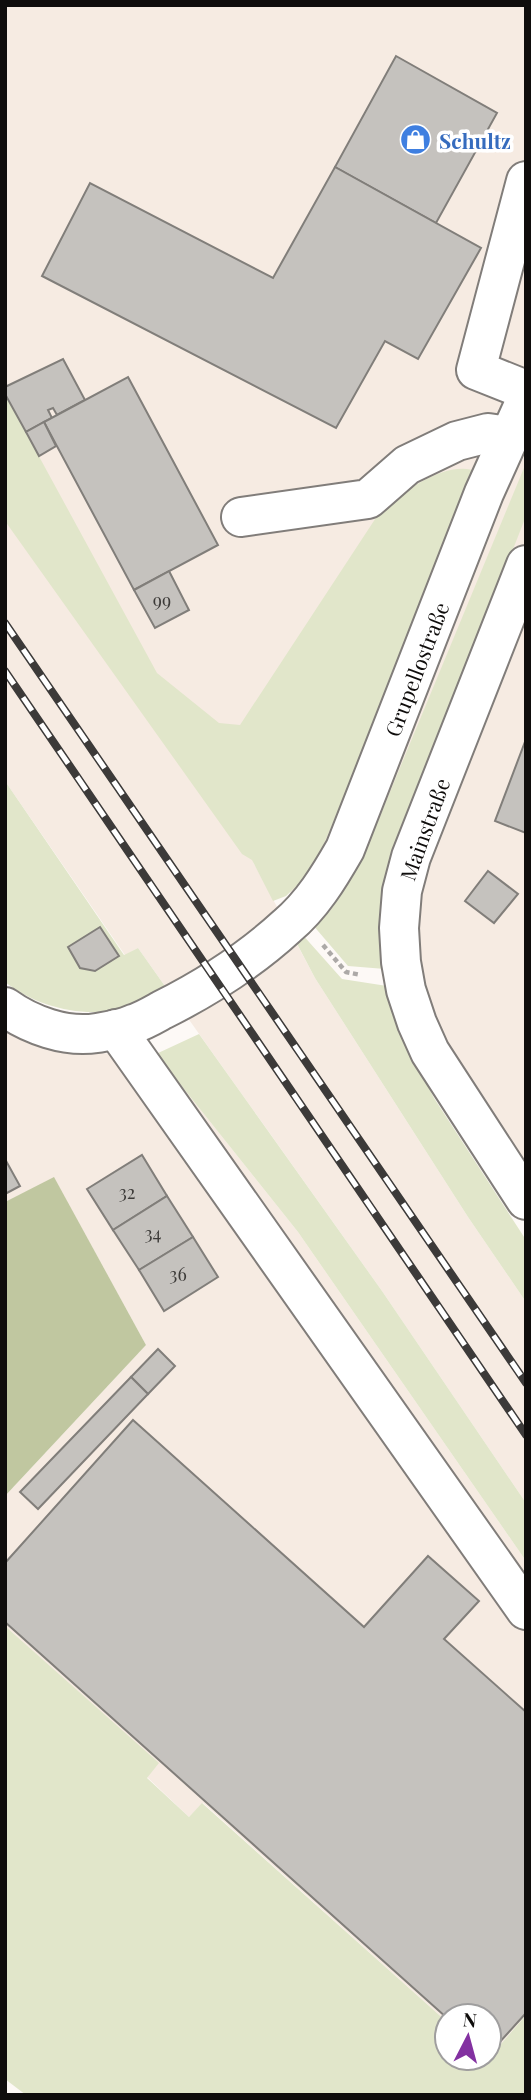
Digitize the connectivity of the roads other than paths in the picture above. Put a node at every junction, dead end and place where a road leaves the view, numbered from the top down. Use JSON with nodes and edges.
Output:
{"nodes":[{"id":1,"x":526,"y":181,"type":"edge"},
{"id":2,"x":526,"y":390,"type":"edge"},
{"id":3,"x":526,"y":400,"type":"edge"},
{"id":4,"x":509,"y":436,"type":"junction"},
{"id":5,"x":241,"y":517,"type":"dead end"},
{"id":6,"x":526,"y":565,"type":"edge"},
{"id":7,"x":518,"y":608,"type":"edge"},
{"id":8,"x":5,"y":1007,"type":"edge"},
{"id":9,"x":116,"y":1029,"type":"junction"},
{"id":10,"x":526,"y":1200,"type":"edge"},
{"id":11,"x":526,"y":1610,"type":"edge"}],
"edges":[{"from":1,"to":2,"type":"street"},
{"from":3,"to":4,"type":"street","name":"Grupellostraße"},
{"from":4,"to":5,"type":"street"},
{"from":4,"to":9,"type":"street","name":"Grupellostraße"},
{"from":6,"to":7,"type":"street","name":"Mainstraße"},
{"from":7,"to":10,"type":"street","name":"Mainstraße"},
{"from":8,"to":9,"type":"street"},
{"from":9,"to":11,"type":"street"}]}
